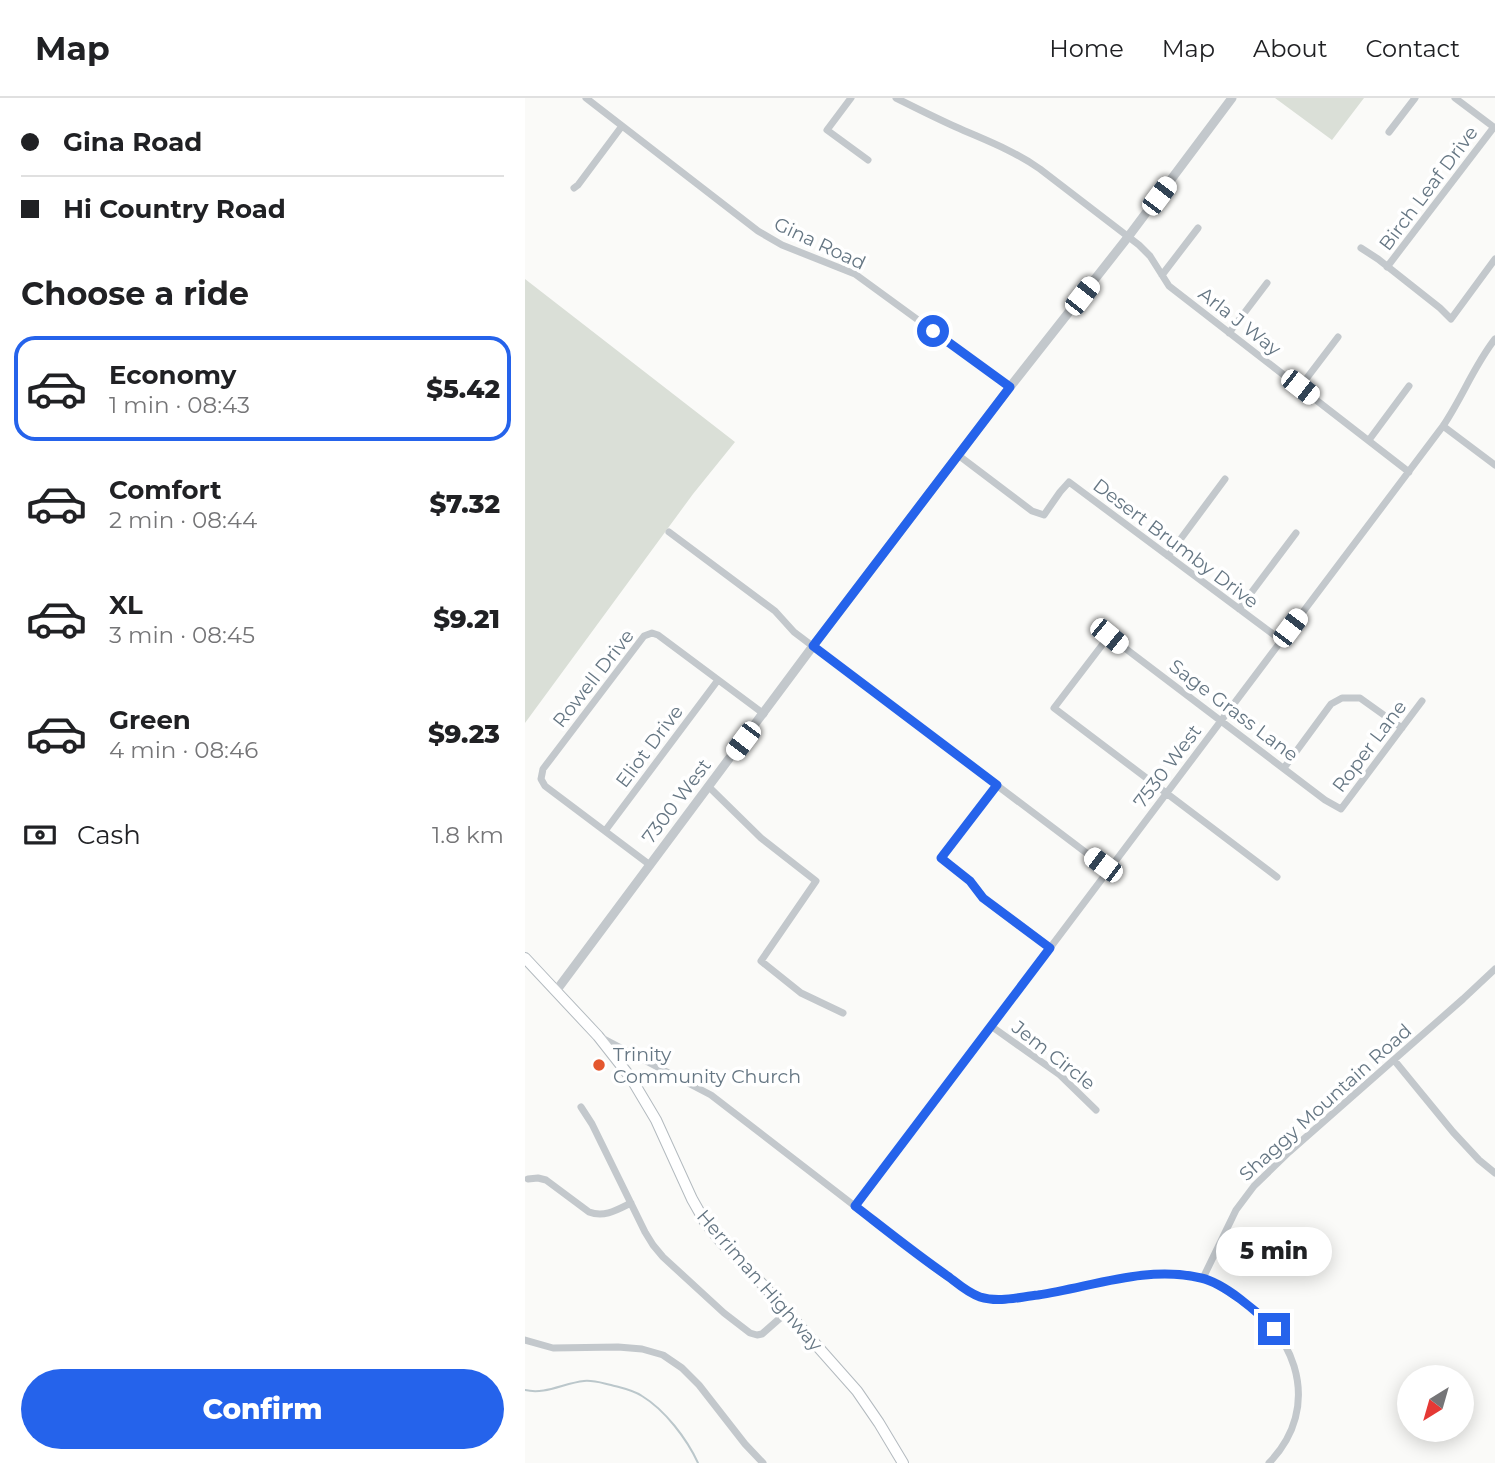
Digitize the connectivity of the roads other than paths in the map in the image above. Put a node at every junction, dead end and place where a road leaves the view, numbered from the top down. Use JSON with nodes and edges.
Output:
{"nodes":[{"id":1,"x":586,"y":98,"type":"edge"},
{"id":2,"x":851,"y":98,"type":"edge"},
{"id":3,"x":896,"y":98,"type":"edge"},
{"id":4,"x":1232,"y":98,"type":"edge"},
{"id":5,"x":1415,"y":98,"type":"edge"},
{"id":6,"x":1455,"y":98,"type":"edge"},
{"id":7,"x":622,"y":126,"type":"junction"},
{"id":8,"x":1495,"y":127,"type":"edge"},
{"id":9,"x":1389,"y":132,"type":"dead end"},
{"id":10,"x":868,"y":160,"type":"dead end"},
{"id":11,"x":574,"y":188,"type":"dead end"},
{"id":12,"x":1198,"y":228,"type":"dead end"},
{"id":13,"x":1128,"y":237,"type":"junction"},
{"id":14,"x":1361,"y":248,"type":"dead end"},
{"id":15,"x":1495,"y":259,"type":"edge"},
{"id":16,"x":1388,"y":267,"type":"junction"},
{"id":17,"x":1162,"y":275,"type":"junction"},
{"id":18,"x":1268,"y":283,"type":"dead end"},
{"id":19,"x":1229,"y":333,"type":"junction"},
{"id":20,"x":1338,"y":337,"type":"dead end"},
{"id":21,"x":1494,"y":343,"type":"edge"},
{"id":22,"x":1409,"y":386,"type":"dead end"},
{"id":23,"x":1010,"y":387,"type":"junction"},
{"id":24,"x":1300,"y":387,"type":"junction"},
{"id":25,"x":1443,"y":426,"type":"junction"},
{"id":26,"x":1369,"y":440,"type":"junction"},
{"id":27,"x":958,"y":455,"type":"junction"},
{"id":28,"x":1495,"y":465,"type":"edge"},
{"id":29,"x":1409,"y":471,"type":"junction"},
{"id":30,"x":1225,"y":479,"type":"dead end"},
{"id":31,"x":669,"y":532,"type":"dead end"},
{"id":32,"x":1296,"y":533,"type":"dead end"},
{"id":33,"x":1168,"y":556,"type":"junction"},
{"id":34,"x":1239,"y":609,"type":"junction"},
{"id":35,"x":1281,"y":640,"type":"junction"},
{"id":36,"x":813,"y":646,"type":"junction"},
{"id":37,"x":718,"y":680,"type":"junction"},
{"id":38,"x":1422,"y":701,"type":"dead end"},
{"id":39,"x":764,"y":714,"type":"junction"},
{"id":40,"x":1221,"y":720,"type":"junction"},
{"id":41,"x":1402,"y":728,"type":"junction"},
{"id":42,"x":1284,"y":768,"type":"junction"},
{"id":43,"x":997,"y":785,"type":"junction"},
{"id":44,"x":709,"y":787,"type":"junction"},
{"id":45,"x":1166,"y":794,"type":"junction"},
{"id":46,"x":1341,"y":809,"type":"joint"},
{"id":47,"x":605,"y":831,"type":"junction"},
{"id":48,"x":650,"y":865,"type":"junction"},
{"id":49,"x":1109,"y":870,"type":"junction"},
{"id":50,"x":1277,"y":877,"type":"dead end"},
{"id":51,"x":1050,"y":948,"type":"junction"},
{"id":52,"x":525,"y":958,"type":"edge"},
{"id":53,"x":1495,"y":969,"type":"edge"},
{"id":54,"x":556,"y":991,"type":"junction"},
{"id":55,"x":843,"y":1013,"type":"dead end"},
{"id":56,"x":991,"y":1026,"type":"junction"},
{"id":57,"x":598,"y":1036,"type":"junction"},
{"id":58,"x":1394,"y":1060,"type":"junction"},
{"id":59,"x":581,"y":1107,"type":"dead end"},
{"id":60,"x":1096,"y":1110,"type":"dead end"},
{"id":61,"x":1495,"y":1173,"type":"edge"},
{"id":62,"x":528,"y":1179,"type":"dead end"},
{"id":63,"x":631,"y":1203,"type":"junction"},
{"id":64,"x":855,"y":1206,"type":"junction"},
{"id":65,"x":1203,"y":1278,"type":"junction"},
{"id":66,"x":787,"y":1312,"type":"junction"},
{"id":67,"x":525,"y":1340,"type":"edge"},
{"id":68,"x":763,"y":1463,"type":"edge"},
{"id":69,"x":903,"y":1463,"type":"edge"},
{"id":70,"x":1269,"y":1463,"type":"edge"}],
"edges":[{"from":1,"to":7,"type":"street","name":"Gina Road"},
{"from":2,"to":10,"type":"street"},
{"from":3,"to":13,"type":"street","name":"Arla J Way"},
{"from":4,"to":13,"type":"street","name":"7300 West"},
{"from":5,"to":9,"type":"street"},
{"from":6,"to":8,"type":"street"},
{"from":7,"to":11,"type":"street"},
{"from":7,"to":23,"type":"street","name":"Gina Road"},
{"from":8,"to":16,"type":"street","name":"Birch Leaf Drive"},
{"from":12,"to":17,"type":"street"},
{"from":13,"to":17,"type":"street","name":"Arla J Way"},
{"from":13,"to":23,"type":"street","name":"7300 West"},
{"from":14,"to":16,"type":"street"},
{"from":15,"to":16,"type":"street"},
{"from":17,"to":19,"type":"street","name":"Arla J Way"},
{"from":18,"to":19,"type":"street"},
{"from":19,"to":24,"type":"street","name":"Arla J Way"},
{"from":20,"to":24,"type":"street"},
{"from":21,"to":25,"type":"street","name":"7530 West"},
{"from":22,"to":26,"type":"street"},
{"from":23,"to":27,"type":"street","name":"7300 West"},
{"from":24,"to":26,"type":"street","name":"Arla J Way"},
{"from":25,"to":28,"type":"street"},
{"from":25,"to":29,"type":"street","name":"7530 West"},
{"from":26,"to":29,"type":"street","name":"Arla J Way"},
{"from":27,"to":33,"type":"street","name":"Desert Brumby Drive"},
{"from":27,"to":36,"type":"street","name":"7300 West"},
{"from":29,"to":35,"type":"street","name":"7530 West"},
{"from":30,"to":33,"type":"street"},
{"from":31,"to":36,"type":"street"},
{"from":32,"to":34,"type":"street"},
{"from":33,"to":34,"type":"street","name":"Desert Brumby Drive"},
{"from":34,"to":35,"type":"street","name":"Desert Brumby Drive"},
{"from":35,"to":40,"type":"street","name":"7530 West"},
{"from":36,"to":39,"type":"street","name":"7300 West"},
{"from":36,"to":43,"type":"street"},
{"from":37,"to":39,"type":"street"},
{"from":37,"to":47,"type":"street","name":"Eliot Drive"},
{"from":37,"to":47,"type":"street","name":"Rowell Drive"},
{"from":38,"to":41,"type":"street","name":"Roper Lane"},
{"from":39,"to":44,"type":"street","name":"7300 West"},
{"from":40,"to":42,"type":"street","name":"Sage Grass Lane"},
{"from":40,"to":45,"type":"street","name":"7530 West"},
{"from":40,"to":45,"type":"street","name":"Sage Grass Lane"},
{"from":41,"to":42,"type":"street"},
{"from":41,"to":46,"type":"street","name":"Roper Lane"},
{"from":42,"to":46,"type":"street","name":"Sage Grass Lane"},
{"from":43,"to":49,"type":"street"},
{"from":43,"to":51,"type":"street"},
{"from":44,"to":48,"type":"street","name":"7300 West"},
{"from":44,"to":55,"type":"street"},
{"from":45,"to":49,"type":"street","name":"7530 West"},
{"from":45,"to":50,"type":"street"},
{"from":47,"to":48,"type":"street"},
{"from":48,"to":54,"type":"street","name":"7300 West"},
{"from":49,"to":51,"type":"street","name":"7530 West"},
{"from":51,"to":56,"type":"street","name":"7530 West"},
{"from":52,"to":54,"type":"main road","name":"Herriman Highway"},
{"from":53,"to":58,"type":"street","name":"Shaggy Mountain Road"},
{"from":54,"to":57,"type":"main road","name":"Herriman Highway"},
{"from":56,"to":60,"type":"street","name":"Jem Circle"},
{"from":56,"to":64,"type":"street","name":"7530 West"},
{"from":57,"to":64,"type":"street"},
{"from":57,"to":66,"type":"main road","name":"Herriman Highway"},
{"from":58,"to":61,"type":"street"},
{"from":58,"to":65,"type":"street","name":"Shaggy Mountain Road"},
{"from":59,"to":63,"type":"street"},
{"from":62,"to":63,"type":"street"},
{"from":63,"to":66,"type":"street"},
{"from":64,"to":65,"type":"street"},
{"from":65,"to":70,"type":"street"},
{"from":66,"to":69,"type":"main road","name":"Herriman Highway"},
{"from":67,"to":68,"type":"street"}]}
